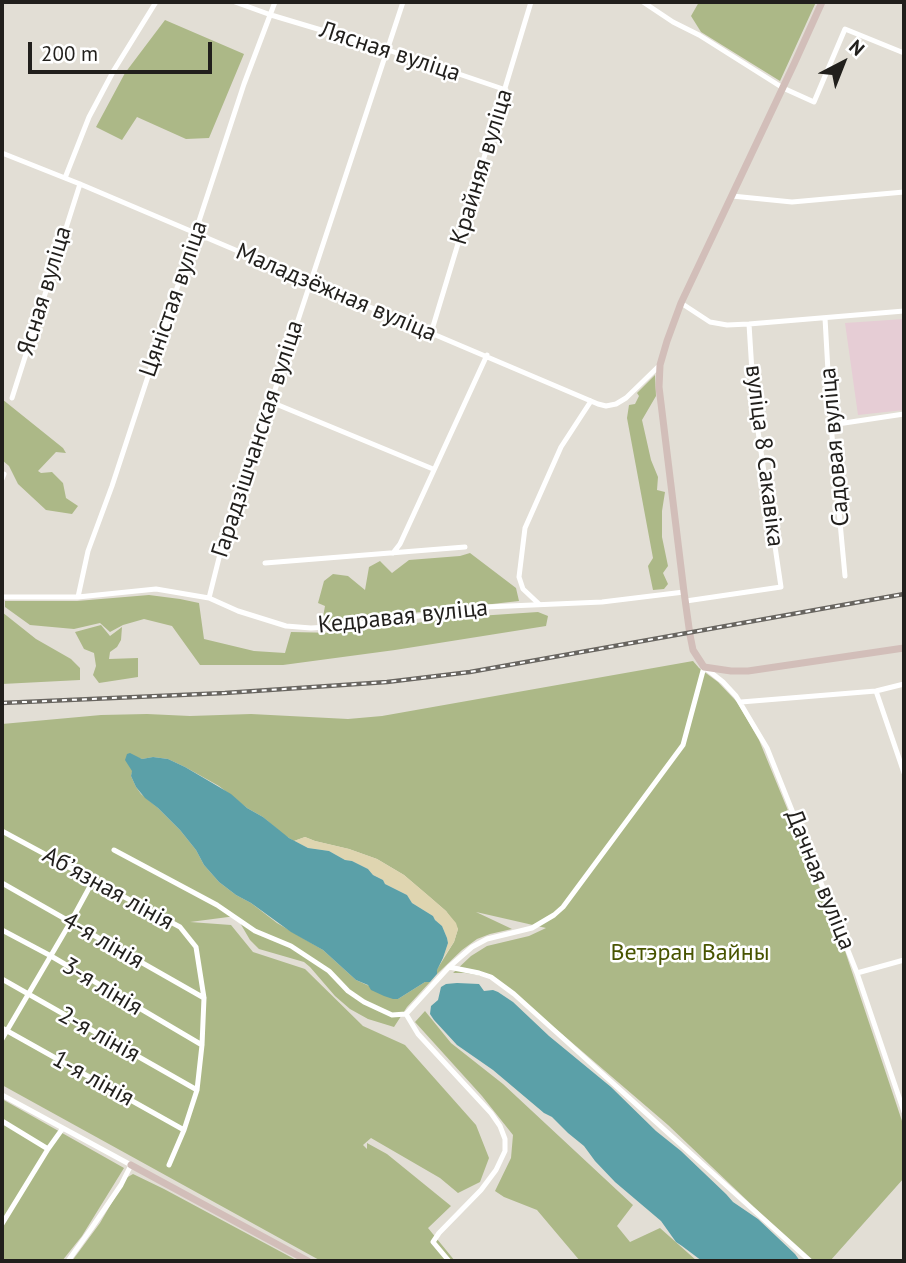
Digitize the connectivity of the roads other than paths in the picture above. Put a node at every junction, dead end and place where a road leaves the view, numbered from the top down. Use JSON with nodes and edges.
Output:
{"nodes":[{"id":1,"x":156,"y":2,"type":"edge"},
{"id":2,"x":235,"y":2,"type":"edge"},
{"id":3,"x":275,"y":2,"type":"edge"},
{"id":4,"x":403,"y":2,"type":"edge"},
{"id":5,"x":531,"y":2,"type":"edge"},
{"id":6,"x":643,"y":2,"type":"edge"},
{"id":7,"x":822,"y":2,"type":"edge"},
{"id":8,"x":271,"y":15,"type":"junction"},
{"id":9,"x":388,"y":50,"type":"junction"},
{"id":10,"x":904,"y":53,"type":"edge"},
{"id":11,"x":783,"y":88,"type":"junction"},
{"id":12,"x":506,"y":90,"type":"junction"},
{"id":13,"x":2,"y":153,"type":"edge"},
{"id":14,"x":65,"y":178,"type":"junction"},
{"id":15,"x":80,"y":184,"type":"junction"},
{"id":16,"x":904,"y":192,"type":"edge"},
{"id":17,"x":732,"y":196,"type":"junction"},
{"id":18,"x":196,"y":233,"type":"junction"},
{"id":19,"x":310,"y":281,"type":"junction"},
{"id":20,"x":681,"y":303,"type":"junction"},
{"id":21,"x":904,"y":311,"type":"edge"},
{"id":22,"x":825,"y":317,"type":"junction"},
{"id":23,"x":749,"y":324,"type":"junction"},
{"id":24,"x":430,"y":333,"type":"junction"},
{"id":25,"x":487,"y":355,"type":"junction"},
{"id":26,"x":660,"y":365,"type":"junction"},
{"id":27,"x":12,"y":398,"type":"dead end"},
{"id":28,"x":591,"y":401,"type":"junction"},
{"id":29,"x":271,"y":402,"type":"junction"},
{"id":30,"x":904,"y":414,"type":"edge"},
{"id":31,"x":831,"y":425,"type":"junction"},
{"id":32,"x":433,"y":469,"type":"junction"},
{"id":33,"x":465,"y":547,"type":"dead end"},
{"id":34,"x":393,"y":553,"type":"junction"},
{"id":35,"x":265,"y":564,"type":"dead end"},
{"id":36,"x":845,"y":576,"type":"dead end"},
{"id":37,"x":684,"y":592,"type":"junction"},
{"id":38,"x":2,"y":597,"type":"edge"},
{"id":39,"x":78,"y":597,"type":"junction"},
{"id":40,"x":209,"y":598,"type":"junction"},
{"id":41,"x":686,"y":601,"type":"junction"},
{"id":42,"x":538,"y":604,"type":"junction"},
{"id":43,"x":904,"y":648,"type":"edge"},
{"id":44,"x":704,"y":667,"type":"junction"},
{"id":45,"x":904,"y":684,"type":"edge"},
{"id":46,"x":876,"y":691,"type":"junction"},
{"id":47,"x":741,"y":702,"type":"junction"},
{"id":48,"x":904,"y":774,"type":"edge"},
{"id":49,"x":2,"y":831,"type":"edge"},
{"id":50,"x":114,"y":850,"type":"dead end"},
{"id":51,"x":94,"y":879,"type":"junction"},
{"id":52,"x":2,"y":883,"type":"edge"},
{"id":53,"x":70,"y":923,"type":"junction"},
{"id":54,"x":2,"y":930,"type":"edge"},
{"id":55,"x":51,"y":956,"type":"junction"},
{"id":56,"x":904,"y":960,"type":"edge"},
{"id":57,"x":449,"y":967,"type":"junction"},
{"id":58,"x":858,"y":973,"type":"junction"},
{"id":59,"x":2,"y":979,"type":"edge"},
{"id":60,"x":28,"y":994,"type":"junction"},
{"id":61,"x":204,"y":998,"type":"junction"},
{"id":62,"x":406,"y":1014,"type":"junction"},
{"id":63,"x":4,"y":1029,"type":"edge"},
{"id":64,"x":2,"y":1039,"type":"edge"},
{"id":65,"x":202,"y":1045,"type":"junction"},
{"id":66,"x":197,"y":1090,"type":"junction"},
{"id":67,"x":2,"y":1095,"type":"edge"},
{"id":68,"x":904,"y":1112,"type":"edge"},
{"id":69,"x":2,"y":1121,"type":"edge"},
{"id":70,"x":64,"y":1128,"type":"junction"},
{"id":71,"x":184,"y":1130,"type":"junction"},
{"id":72,"x":48,"y":1149,"type":"junction"},
{"id":73,"x":169,"y":1165,"type":"dead end"},
{"id":74,"x":131,"y":1166,"type":"junction"},
{"id":75,"x":2,"y":1224,"type":"edge"},
{"id":76,"x":68,"y":1261,"type":"edge"},
{"id":77,"x":308,"y":1261,"type":"edge"},
{"id":78,"x":449,"y":1261,"type":"edge"},
{"id":79,"x":810,"y":1261,"type":"edge"}],
"edges":[{"from":1,"to":14,"type":"street"},
{"from":2,"to":8,"type":"street","name":"Лясная вуліца"},
{"from":3,"to":8,"type":"street","name":"Цяністая вуліца"},
{"from":4,"to":9,"type":"street","name":"Гарадзішчанская вуліца"},
{"from":5,"to":12,"type":"street","name":"Крайняя вуліца"},
{"from":6,"to":11,"type":"street"},
{"from":7,"to":11,"type":"main road"},
{"from":8,"to":9,"type":"street","name":"Лясная вуліца"},
{"from":8,"to":18,"type":"street","name":"Цяністая вуліца"},
{"from":9,"to":12,"type":"street","name":"Лясная вуліца"},
{"from":9,"to":19,"type":"street","name":"Гарадзішчанская вуліца"},
{"from":10,"to":11,"type":"street"},
{"from":11,"to":17,"type":"main road"},
{"from":12,"to":24,"type":"street","name":"Крайняя вуліца"},
{"from":13,"to":14,"type":"street","name":"Маладзёжная вуліца"},
{"from":14,"to":15,"type":"street","name":"Маладзёжная вуліца"},
{"from":15,"to":18,"type":"street","name":"Маладзёжная вуліца"},
{"from":15,"to":27,"type":"street","name":"Ясная вуліца"},
{"from":16,"to":17,"type":"street"},
{"from":17,"to":20,"type":"main road"},
{"from":18,"to":19,"type":"street","name":"Маладзёжная вуліца"},
{"from":18,"to":39,"type":"street","name":"Цяністая вуліца"},
{"from":19,"to":24,"type":"street","name":"Маладзёжная вуліца"},
{"from":19,"to":29,"type":"street","name":"Гарадзішчанская вуліца"},
{"from":20,"to":23,"type":"street"},
{"from":20,"to":26,"type":"main road"},
{"from":21,"to":22,"type":"street"},
{"from":22,"to":23,"type":"street"},
{"from":22,"to":31,"type":"street","name":"Садовая вуліца"},
{"from":23,"to":41,"type":"street","name":"вуліца 8 Сакавіка"},
{"from":24,"to":25,"type":"street","name":"Маладзёжная вуліца"},
{"from":25,"to":28,"type":"street","name":"Маладзёжная вуліца"},
{"from":25,"to":32,"type":"street"},
{"from":26,"to":28,"type":"street","name":"Маладзёжная вуліца"},
{"from":26,"to":37,"type":"main road"},
{"from":28,"to":42,"type":"street"},
{"from":29,"to":32,"type":"street"},
{"from":29,"to":40,"type":"street","name":"Гарадзішчанская вуліца"},
{"from":30,"to":31,"type":"street"},
{"from":31,"to":36,"type":"street","name":"Садовая вуліца"},
{"from":32,"to":34,"type":"street"},
{"from":33,"to":34,"type":"street"},
{"from":34,"to":35,"type":"street"},
{"from":37,"to":41,"type":"main road"},
{"from":37,"to":42,"type":"street","name":"Кедравая вуліца"},
{"from":38,"to":39,"type":"street","name":"Кедравая вуліца"},
{"from":39,"to":40,"type":"street","name":"Кедравая вуліца"},
{"from":40,"to":42,"type":"street","name":"Кедравая вуліца"},
{"from":41,"to":44,"type":"main road"},
{"from":43,"to":44,"type":"main road"},
{"from":44,"to":47,"type":"street","name":"Дачная вуліца"},
{"from":44,"to":57,"type":"street"},
{"from":45,"to":46,"type":"street"},
{"from":46,"to":47,"type":"street"},
{"from":46,"to":48,"type":"street"},
{"from":47,"to":58,"type":"street","name":"Дачная вуліца"},
{"from":49,"to":51,"type":"street","name":"Абʼязная лінія"},
{"from":50,"to":62,"type":"street"},
{"from":51,"to":53,"type":"street"},
{"from":51,"to":61,"type":"street","name":"Абʼязная лінія"},
{"from":52,"to":53,"type":"street","name":"4-я лінія"},
{"from":53,"to":55,"type":"street"},
{"from":53,"to":61,"type":"street","name":"4-я лінія"},
{"from":54,"to":55,"type":"street","name":"3-я лінія"},
{"from":55,"to":60,"type":"street"},
{"from":55,"to":65,"type":"street","name":"3-я лінія"},
{"from":56,"to":58,"type":"street"},
{"from":57,"to":62,"type":"street"},
{"from":57,"to":79,"type":"street"},
{"from":58,"to":68,"type":"street","name":"Дачная вуліца"},
{"from":59,"to":60,"type":"street","name":"2-я лінія"},
{"from":60,"to":63,"type":"street"},
{"from":60,"to":66,"type":"street","name":"2-я лінія"},
{"from":61,"to":65,"type":"street","name":"Абʼязная лінія"},
{"from":62,"to":78,"type":"street"},
{"from":63,"to":64,"type":"street"},
{"from":63,"to":71,"type":"street","name":"1-я лінія"},
{"from":65,"to":66,"type":"street","name":"Абʼязная лінія"},
{"from":66,"to":71,"type":"street","name":"Абʼязная лінія"},
{"from":67,"to":70,"type":"street"},
{"from":69,"to":72,"type":"street"},
{"from":70,"to":72,"type":"street"},
{"from":70,"to":74,"type":"street"},
{"from":71,"to":73,"type":"street","name":"Абʼязная лінія"},
{"from":72,"to":75,"type":"street"},
{"from":74,"to":76,"type":"street"},
{"from":74,"to":77,"type":"main road"}]}
